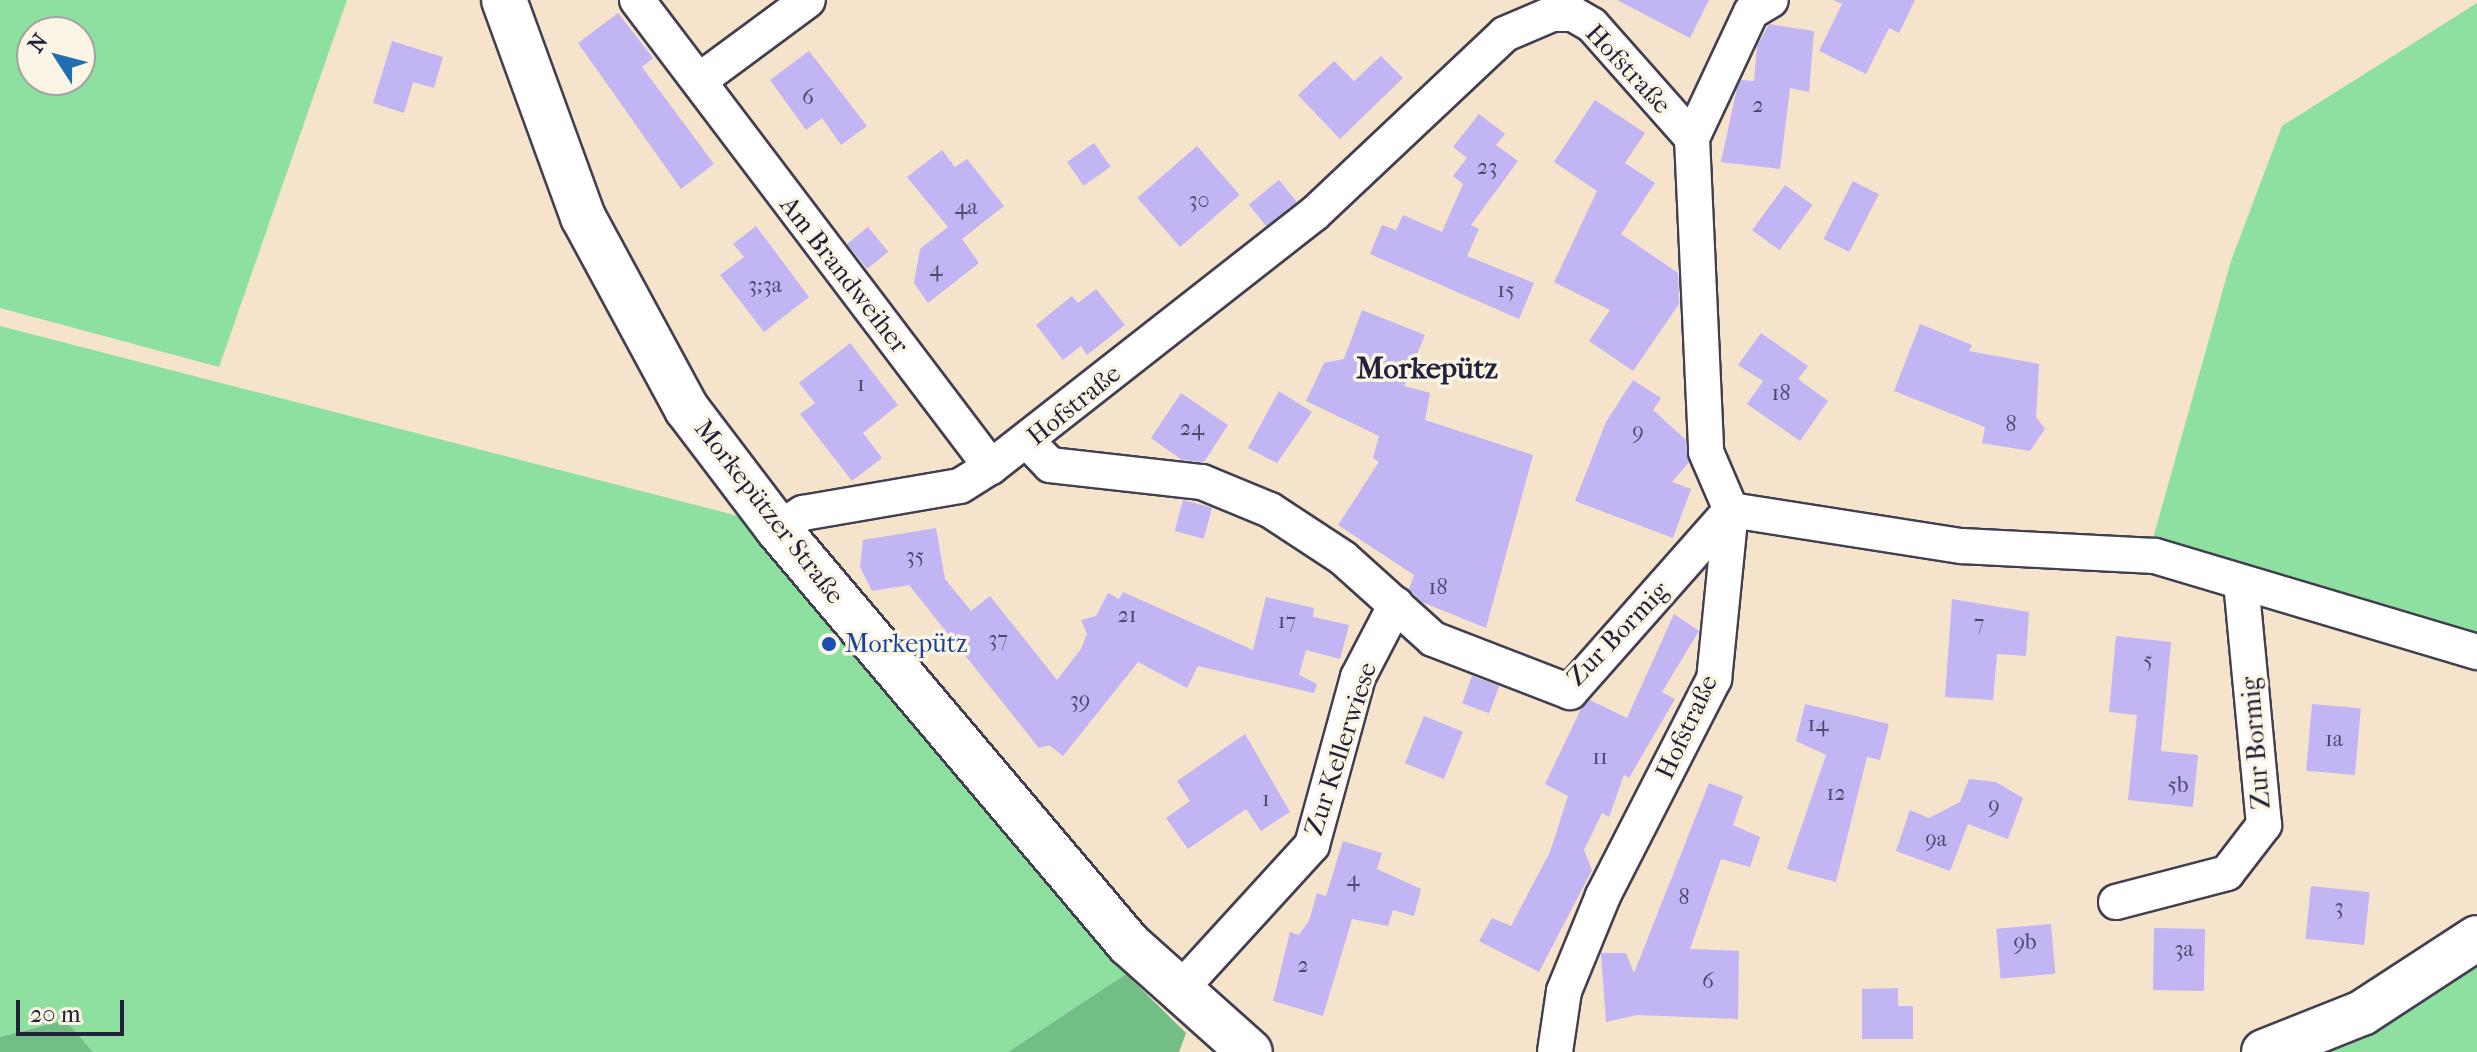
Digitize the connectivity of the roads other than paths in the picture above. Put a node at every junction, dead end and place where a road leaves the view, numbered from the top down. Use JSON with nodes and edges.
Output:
{"nodes":[{"id":1,"x":504,"y":0,"type":"edge"},
{"id":2,"x":637,"y":0,"type":"edge"},
{"id":3,"x":808,"y":0,"type":"edge"},
{"id":4,"x":1771,"y":0,"type":"edge"},
{"id":5,"x":1590,"y":13,"type":"edge"},
{"id":6,"x":700,"y":80,"type":"junction"},
{"id":7,"x":1692,"y":138,"type":"junction"},
{"id":8,"x":1028,"y":442,"type":"junction"},
{"id":9,"x":991,"y":467,"type":"junction"},
{"id":10,"x":1731,"y":510,"type":"junction"},
{"id":11,"x":778,"y":529,"type":"junction"},
{"id":12,"x":2241,"y":583,"type":"junction"},
{"id":13,"x":1396,"y":604,"type":"junction"},
{"id":14,"x":2477,"y":652,"type":"edge"},
{"id":15,"x":2116,"y":902,"type":"dead end"},
{"id":16,"x":2477,"y":938,"type":"edge"},
{"id":17,"x":1177,"y":993,"type":"junction"},
{"id":18,"x":1250,"y":1052,"type":"edge"},
{"id":19,"x":1555,"y":1052,"type":"edge"},
{"id":20,"x":2264,"y":1052,"type":"edge"}],
"edges":[{"from":1,"to":11,"type":"street","name":"Morkepützer Straße"},
{"from":2,"to":6,"type":"street","name":"Am Brandweiher"},
{"from":3,"to":6,"type":"street"},
{"from":4,"to":7,"type":"street"},
{"from":5,"to":7,"type":"street","name":"Hofstraße"},
{"from":5,"to":8,"type":"street","name":"Hofstraße"},
{"from":6,"to":9,"type":"street","name":"Am Brandweiher"},
{"from":7,"to":10,"type":"street","name":"Hofstraße"},
{"from":8,"to":9,"type":"street","name":"Hofstraße"},
{"from":8,"to":13,"type":"street","name":"Zur Bormig"},
{"from":9,"to":11,"type":"street","name":"Hofstraße"},
{"from":10,"to":12,"type":"street"},
{"from":10,"to":13,"type":"street","name":"Zur Bormig"},
{"from":10,"to":19,"type":"street","name":"Hofstraße"},
{"from":11,"to":17,"type":"street","name":"Morkepützer Straße"},
{"from":12,"to":14,"type":"street"},
{"from":12,"to":15,"type":"street","name":"Zur Bormig"},
{"from":13,"to":17,"type":"street","name":"Zur Kellerwiese"},
{"from":16,"to":20,"type":"street"},
{"from":17,"to":18,"type":"street","name":"Morkepützer Straße"}]}
